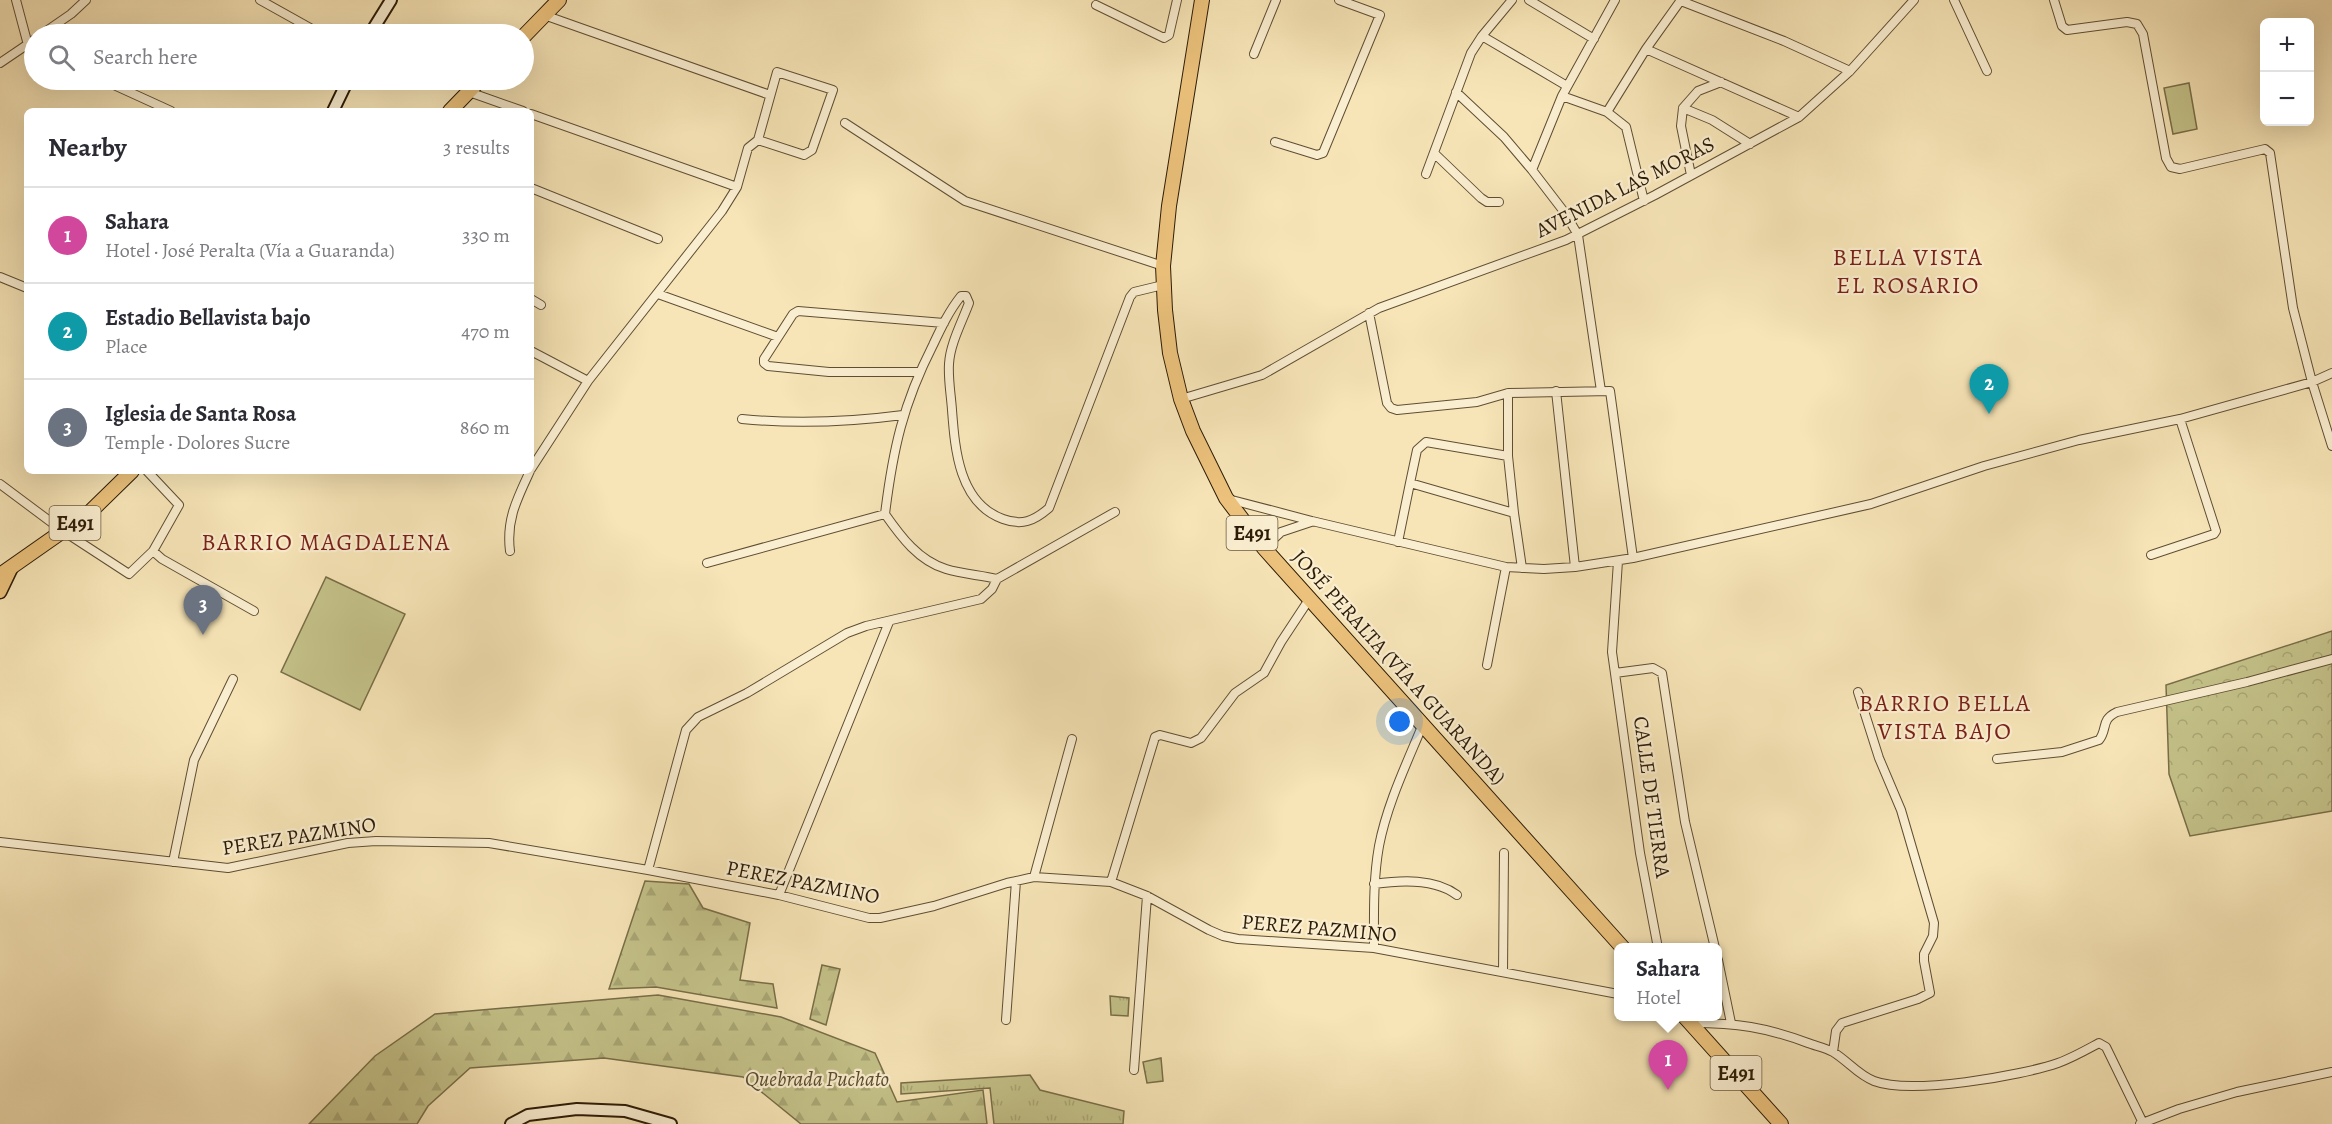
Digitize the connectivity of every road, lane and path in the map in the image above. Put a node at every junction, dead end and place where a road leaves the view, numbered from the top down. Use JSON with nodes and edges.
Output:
{"nodes":[{"id":1,"x":16,"y":0,"type":"edge"},
{"id":2,"x":86,"y":0,"type":"edge"},
{"id":3,"x":260,"y":0,"type":"edge"},
{"id":4,"x":391,"y":0,"type":"edge"},
{"id":5,"x":559,"y":0,"type":"edge"},
{"id":6,"x":1177,"y":0,"type":"edge"},
{"id":7,"x":1202,"y":0,"type":"edge"},
{"id":8,"x":1276,"y":0,"type":"edge"},
{"id":9,"x":1339,"y":0,"type":"edge"},
{"id":10,"x":1512,"y":0,"type":"edge"},
{"id":11,"x":1529,"y":0,"type":"edge"},
{"id":12,"x":1615,"y":0,"type":"edge"},
{"id":13,"x":1681,"y":0,"type":"edge"},
{"id":14,"x":1914,"y":0,"type":"edge"},
{"id":15,"x":1954,"y":0,"type":"edge"},
{"id":16,"x":2054,"y":0,"type":"edge"},
{"id":17,"x":1096,"y":5,"type":"dead end"},
{"id":18,"x":544,"y":15,"type":"junction"},
{"id":19,"x":25,"y":24,"type":"edge"},
{"id":20,"x":56,"y":24,"type":"edge"},
{"id":21,"x":303,"y":24,"type":"edge"},
{"id":22,"x":376,"y":24,"type":"edge"},
{"id":23,"x":534,"y":26,"type":"edge"},
{"id":24,"x":1482,"y":36,"type":"junction"},
{"id":25,"x":1594,"y":39,"type":"junction"},
{"id":26,"x":24,"y":49,"type":"edge"},
{"id":27,"x":1646,"y":49,"type":"junction"},
{"id":28,"x":1254,"y":54,"type":"dead end"},
{"id":29,"x":0,"y":63,"type":"edge"},
{"id":30,"x":1850,"y":71,"type":"junction"},
{"id":31,"x":1987,"y":71,"type":"dead end"},
{"id":32,"x":1721,"y":82,"type":"junction"},
{"id":33,"x":1567,"y":86,"type":"junction"},
{"id":34,"x":125,"y":90,"type":"edge"},
{"id":35,"x":343,"y":90,"type":"edge"},
{"id":36,"x":469,"y":92,"type":"joint"},
{"id":37,"x":1456,"y":92,"type":"junction"},
{"id":38,"x":770,"y":95,"type":"junction"},
{"id":39,"x":1562,"y":96,"type":"junction"},
{"id":40,"x":164,"y":108,"type":"edge"},
{"id":41,"x":334,"y":108,"type":"edge"},
{"id":42,"x":453,"y":108,"type":"edge"},
{"id":43,"x":514,"y":108,"type":"edge"},
{"id":44,"x":1683,"y":108,"type":"junction"},
{"id":45,"x":1607,"y":112,"type":"junction"},
{"id":46,"x":534,"y":115,"type":"edge"},
{"id":47,"x":1799,"y":117,"type":"junction"},
{"id":48,"x":845,"y":123,"type":"dead end"},
{"id":49,"x":758,"y":140,"type":"junction"},
{"id":50,"x":1275,"y":142,"type":"dead end"},
{"id":51,"x":1749,"y":144,"type":"junction"},
{"id":52,"x":1435,"y":154,"type":"junction"},
{"id":53,"x":1532,"y":170,"type":"junction"},
{"id":54,"x":1426,"y":174,"type":"dead end"},
{"id":55,"x":1691,"y":175,"type":"junction"},
{"id":56,"x":737,"y":187,"type":"junction"},
{"id":57,"x":534,"y":189,"type":"edge"},
{"id":58,"x":1644,"y":201,"type":"junction"},
{"id":59,"x":1499,"y":202,"type":"dead end"},
{"id":60,"x":1578,"y":234,"type":"junction"},
{"id":61,"x":658,"y":239,"type":"dead end"},
{"id":62,"x":1163,"y":266,"type":"junction"},
{"id":63,"x":0,"y":277,"type":"edge"},
{"id":64,"x":1163,"y":285,"type":"junction"},
{"id":65,"x":24,"y":287,"type":"edge"},
{"id":66,"x":658,"y":294,"type":"junction"},
{"id":67,"x":534,"y":301,"type":"edge"},
{"id":68,"x":541,"y":305,"type":"dead end"},
{"id":69,"x":1369,"y":313,"type":"junction"},
{"id":70,"x":944,"y":323,"type":"junction"},
{"id":71,"x":778,"y":337,"type":"junction"},
{"id":72,"x":534,"y":353,"type":"edge"},
{"id":73,"x":920,"y":372,"type":"junction"},
{"id":74,"x":2332,"y":373,"type":"edge"},
{"id":75,"x":588,"y":381,"type":"junction"},
{"id":76,"x":2312,"y":382,"type":"junction"},
{"id":77,"x":1556,"y":391,"type":"junction"},
{"id":78,"x":1600,"y":392,"type":"junction"},
{"id":79,"x":1509,"y":393,"type":"junction"},
{"id":80,"x":1181,"y":399,"type":"junction"},
{"id":81,"x":903,"y":415,"type":"junction"},
{"id":82,"x":742,"y":419,"type":"dead end"},
{"id":83,"x":2180,"y":419,"type":"junction"},
{"id":84,"x":2332,"y":446,"type":"edge"},
{"id":85,"x":1508,"y":456,"type":"junction"},
{"id":86,"x":534,"y":465,"type":"edge"},
{"id":87,"x":129,"y":474,"type":"edge"},
{"id":88,"x":150,"y":474,"type":"edge"},
{"id":89,"x":529,"y":474,"type":"edge"},
{"id":90,"x":1410,"y":483,"type":"junction"},
{"id":91,"x":0,"y":484,"type":"edge"},
{"id":92,"x":1226,"y":498,"type":"junction"},
{"id":93,"x":1115,"y":512,"type":"dead end"},
{"id":94,"x":1514,"y":513,"type":"junction"},
{"id":95,"x":885,"y":514,"type":"junction"},
{"id":96,"x":1312,"y":521,"type":"junction"},
{"id":97,"x":63,"y":531,"type":"junction"},
{"id":98,"x":1398,"y":542,"type":"junction"},
{"id":99,"x":1264,"y":548,"type":"junction"},
{"id":100,"x":153,"y":551,"type":"junction"},
{"id":101,"x":510,"y":551,"type":"dead end"},
{"id":102,"x":2151,"y":555,"type":"dead end"},
{"id":103,"x":1633,"y":558,"type":"junction"},
{"id":104,"x":1618,"y":561,"type":"junction"},
{"id":105,"x":707,"y":563,"type":"dead end"},
{"id":106,"x":12,"y":567,"type":"junction"},
{"id":107,"x":1506,"y":567,"type":"junction"},
{"id":108,"x":1575,"y":567,"type":"junction"},
{"id":109,"x":1522,"y":568,"type":"junction"},
{"id":110,"x":0,"y":575,"type":"edge"},
{"id":111,"x":996,"y":579,"type":"junction"},
{"id":112,"x":0,"y":592,"type":"edge"},
{"id":113,"x":1310,"y":598,"type":"junction"},
{"id":114,"x":254,"y":611,"type":"dead end"},
{"id":115,"x":889,"y":622,"type":"junction"},
{"id":116,"x":2332,"y":659,"type":"edge"},
{"id":117,"x":1487,"y":665,"type":"dead end"},
{"id":118,"x":1615,"y":673,"type":"junction"},
{"id":119,"x":233,"y":679,"type":"dead end"},
{"id":120,"x":1858,"y":692,"type":"dead end"},
{"id":121,"x":1423,"y":723,"type":"junction"},
{"id":122,"x":1072,"y":739,"type":"dead end"},
{"id":123,"x":1997,"y":759,"type":"dead end"},
{"id":124,"x":0,"y":842,"type":"edge"},
{"id":125,"x":1504,"y":853,"type":"dead end"},
{"id":126,"x":173,"y":862,"type":"junction"},
{"id":127,"x":648,"y":870,"type":"junction"},
{"id":128,"x":1034,"y":877,"type":"junction"},
{"id":129,"x":1016,"y":881,"type":"junction"},
{"id":130,"x":1111,"y":882,"type":"junction"},
{"id":131,"x":1374,"y":884,"type":"junction"},
{"id":132,"x":780,"y":895,"type":"junction"},
{"id":133,"x":1147,"y":896,"type":"junction"},
{"id":134,"x":1457,"y":896,"type":"dead end"},
{"id":135,"x":1619,"y":943,"type":"edge"},
{"id":136,"x":1657,"y":943,"type":"edge"},
{"id":137,"x":1714,"y":943,"type":"edge"},
{"id":138,"x":1374,"y":948,"type":"junction"},
{"id":139,"x":1503,"y":972,"type":"junction"},
{"id":140,"x":1722,"y":979,"type":"edge"},
{"id":141,"x":1614,"y":993,"type":"edge"},
{"id":142,"x":1006,"y":1020,"type":"dead end"},
{"id":143,"x":1688,"y":1021,"type":"edge"},
{"id":144,"x":1702,"y":1021,"type":"edge"},
{"id":145,"x":1731,"y":1023,"type":"junction"},
{"id":146,"x":1833,"y":1052,"type":"junction"},
{"id":147,"x":1134,"y":1070,"type":"dead end"},
{"id":148,"x":2332,"y":1072,"type":"edge"},
{"id":149,"x":2141,"y":1123,"type":"edge"},
{"id":150,"x":511,"y":1124,"type":"edge"},
{"id":151,"x":671,"y":1124,"type":"edge"},
{"id":152,"x":1781,"y":1124,"type":"edge"}],
"edges":[{"from":1,"to":19,"type":"street"},
{"from":2,"to":20,"type":"street"},
{"from":3,"to":21,"type":"street"},
{"from":4,"to":22,"type":"main road"},
{"from":5,"to":18,"type":"highway"},
{"from":6,"to":17,"type":"street"},
{"from":7,"to":62,"type":"highway","name":"JOSÉ PERALTA (VÍA A GUARANDA)","number":"E491"},
{"from":8,"to":28,"type":"street"},
{"from":9,"to":50,"type":"street"},
{"from":10,"to":24,"type":"street"},
{"from":11,"to":25,"type":"street"},
{"from":12,"to":25,"type":"street"},
{"from":13,"to":27,"type":"street"},
{"from":13,"to":30,"type":"street"},
{"from":14,"to":30,"type":"street","name":"AVENIDA LAS MORAS"},
{"from":15,"to":31,"type":"street"},
{"from":16,"to":76,"type":"street"},
{"from":18,"to":23,"type":"highway"},
{"from":18,"to":38,"type":"street"},
{"from":24,"to":33,"type":"street"},
{"from":24,"to":37,"type":"street"},
{"from":25,"to":33,"type":"street"},
{"from":26,"to":29,"type":"street"},
{"from":27,"to":32,"type":"street"},
{"from":27,"to":45,"type":"street"},
{"from":30,"to":47,"type":"street","name":"AVENIDA LAS MORAS"},
{"from":32,"to":44,"type":"street"},
{"from":32,"to":47,"type":"street"},
{"from":33,"to":39,"type":"street"},
{"from":34,"to":40,"type":"street"},
{"from":35,"to":41,"type":"main road"},
{"from":36,"to":42,"type":"highway"},
{"from":36,"to":43,"type":"street"},
{"from":37,"to":52,"type":"street"},
{"from":37,"to":53,"type":"street"},
{"from":38,"to":49,"type":"street"},
{"from":38,"to":49,"type":"street"},
{"from":39,"to":45,"type":"street"},
{"from":39,"to":53,"type":"street"},
{"from":44,"to":51,"type":"street"},
{"from":44,"to":55,"type":"street"},
{"from":45,"to":58,"type":"street"},
{"from":46,"to":56,"type":"street"},
{"from":47,"to":51,"type":"street","name":"AVENIDA LAS MORAS"},
{"from":48,"to":62,"type":"street"},
{"from":49,"to":56,"type":"street"},
{"from":51,"to":55,"type":"street","name":"AVENIDA LAS MORAS"},
{"from":52,"to":54,"type":"street"},
{"from":52,"to":59,"type":"street"},
{"from":53,"to":60,"type":"street"},
{"from":55,"to":58,"type":"street","name":"AVENIDA LAS MORAS"},
{"from":56,"to":66,"type":"street"},
{"from":57,"to":61,"type":"street"},
{"from":58,"to":60,"type":"street","name":"AVENIDA LAS MORAS"},
{"from":60,"to":69,"type":"street","name":"AVENIDA LAS MORAS"},
{"from":60,"to":78,"type":"street"},
{"from":62,"to":64,"type":"highway","name":"JOSÉ PERALTA (VÍA A GUARANDA)","number":"E491"},
{"from":63,"to":65,"type":"street"},
{"from":64,"to":70,"type":"street"},
{"from":64,"to":80,"type":"highway","name":"JOSÉ PERALTA (VÍA A GUARANDA)","number":"E491"},
{"from":66,"to":71,"type":"street"},
{"from":66,"to":75,"type":"street"},
{"from":67,"to":68,"type":"street"},
{"from":69,"to":79,"type":"street"},
{"from":69,"to":80,"type":"street","name":"AVENIDA LAS MORAS"},
{"from":70,"to":71,"type":"street"},
{"from":70,"to":73,"type":"street"},
{"from":71,"to":73,"type":"street"},
{"from":72,"to":75,"type":"street"},
{"from":73,"to":81,"type":"street"},
{"from":74,"to":76,"type":"street"},
{"from":75,"to":86,"type":"street"},
{"from":76,"to":83,"type":"street"},
{"from":76,"to":84,"type":"street"},
{"from":77,"to":78,"type":"street"},
{"from":77,"to":79,"type":"street"},
{"from":77,"to":108,"type":"street"},
{"from":78,"to":103,"type":"street"},
{"from":79,"to":85,"type":"street"},
{"from":80,"to":92,"type":"highway","name":"JOSÉ PERALTA (VÍA A GUARANDA)","number":"E491"},
{"from":81,"to":82,"type":"street"},
{"from":81,"to":95,"type":"street"},
{"from":83,"to":102,"type":"street"},
{"from":83,"to":103,"type":"street"},
{"from":85,"to":90,"type":"street"},
{"from":85,"to":94,"type":"street"},
{"from":87,"to":97,"type":"highway","number":"E491"},
{"from":88,"to":100,"type":"street"},
{"from":89,"to":101,"type":"street"},
{"from":90,"to":94,"type":"street"},
{"from":90,"to":98,"type":"street"},
{"from":91,"to":97,"type":"street"},
{"from":92,"to":96,"type":"street"},
{"from":92,"to":99,"type":"highway","name":"JOSÉ PERALTA (VÍA A GUARANDA)","number":"E491"},
{"from":93,"to":111,"type":"street"},
{"from":94,"to":109,"type":"street"},
{"from":95,"to":105,"type":"street"},
{"from":95,"to":111,"type":"street"},
{"from":96,"to":98,"type":"street"},
{"from":96,"to":99,"type":"street"},
{"from":97,"to":100,"type":"street"},
{"from":97,"to":106,"type":"highway","number":"E491"},
{"from":98,"to":107,"type":"street"},
{"from":99,"to":113,"type":"highway","name":"JOSÉ PERALTA (VÍA A GUARANDA)","number":"E491"},
{"from":100,"to":114,"type":"street"},
{"from":103,"to":104,"type":"street"},
{"from":104,"to":108,"type":"street"},
{"from":104,"to":118,"type":"street","name":"CALLE DE TIERRA"},
{"from":106,"to":110,"type":"highway","number":"E491"},
{"from":106,"to":112,"type":"main road"},
{"from":107,"to":109,"type":"street"},
{"from":107,"to":117,"type":"street"},
{"from":108,"to":109,"type":"street"},
{"from":111,"to":115,"type":"street"},
{"from":113,"to":121,"type":"highway","name":"JOSÉ PERALTA (VÍA A GUARANDA)","number":"E491"},
{"from":113,"to":130,"type":"street"},
{"from":115,"to":127,"type":"street"},
{"from":115,"to":132,"type":"street"},
{"from":116,"to":123,"type":"street"},
{"from":118,"to":136,"type":"street","name":"CALLE DE TIERRA"},
{"from":118,"to":137,"type":"street"},
{"from":119,"to":126,"type":"street"},
{"from":120,"to":146,"type":"street"},
{"from":121,"to":131,"type":"street"},
{"from":121,"to":135,"type":"highway","name":"JOSÉ PERALTA (VÍA A GUARANDA)","number":"E491"},
{"from":122,"to":128,"type":"street"},
{"from":124,"to":126,"type":"street","name":"PEREZ PAZMINO"},
{"from":125,"to":139,"type":"street"},
{"from":126,"to":127,"type":"street","name":"PEREZ PAZMINO"},
{"from":127,"to":132,"type":"street","name":"PEREZ PAZMINO"},
{"from":128,"to":129,"type":"street","name":"PEREZ PAZMINO"},
{"from":128,"to":130,"type":"street","name":"PEREZ PAZMINO"},
{"from":129,"to":132,"type":"street","name":"PEREZ PAZMINO"},
{"from":129,"to":142,"type":"street"},
{"from":130,"to":133,"type":"street","name":"PEREZ PAZMINO"},
{"from":131,"to":134,"type":"street"},
{"from":131,"to":138,"type":"street"},
{"from":133,"to":138,"type":"street","name":"PEREZ PAZMINO"},
{"from":133,"to":147,"type":"street"},
{"from":138,"to":139,"type":"street","name":"PEREZ PAZMINO"},
{"from":139,"to":141,"type":"street","name":"PEREZ PAZMINO"},
{"from":140,"to":145,"type":"street"},
{"from":143,"to":152,"type":"highway","number":"E491"},
{"from":144,"to":145,"type":"street"},
{"from":145,"to":146,"type":"street"},
{"from":146,"to":149,"type":"street"},
{"from":148,"to":149,"type":"street"},
{"from":150,"to":151,"type":"main road"}]}
